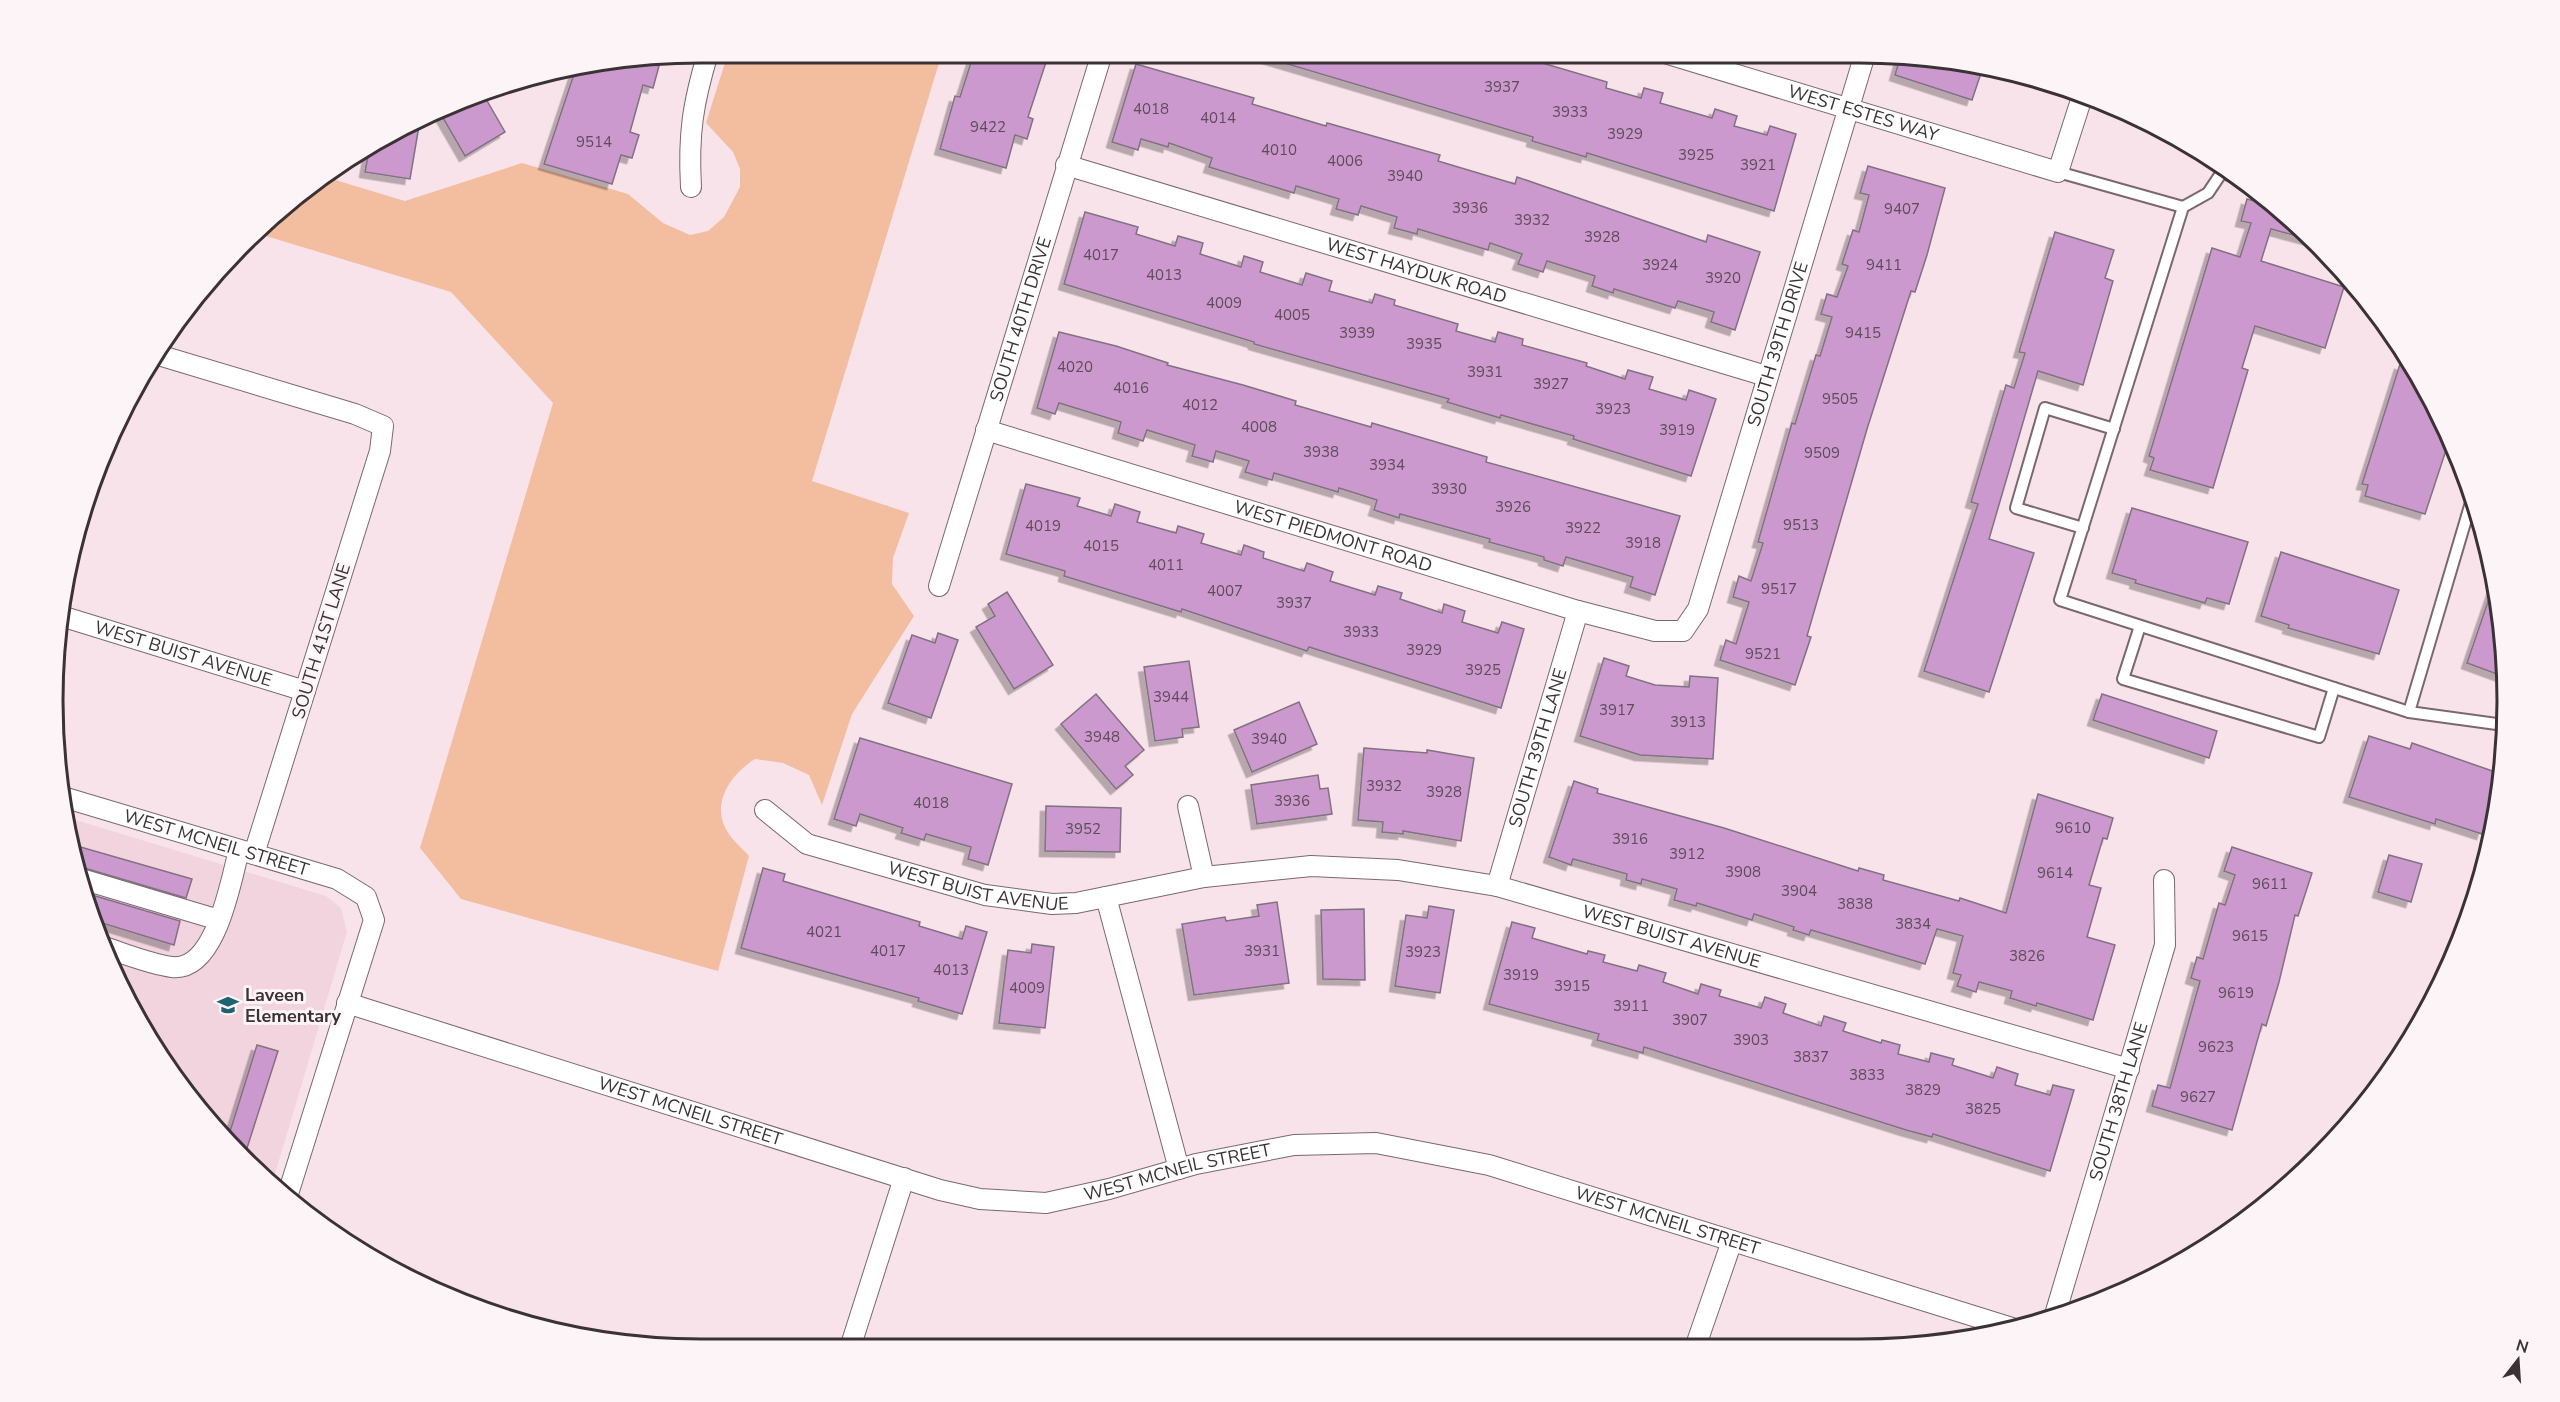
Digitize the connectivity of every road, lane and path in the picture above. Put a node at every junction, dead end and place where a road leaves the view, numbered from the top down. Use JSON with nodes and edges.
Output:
{"nodes":[{"id":1,"x":705,"y":63,"type":"edge"},
{"id":2,"x":1099,"y":63,"type":"edge"},
{"id":3,"x":1699,"y":63,"type":"edge"},
{"id":4,"x":1861,"y":63,"type":"edge"},
{"id":5,"x":2080,"y":103,"type":"edge"},
{"id":6,"x":1849,"y":107,"type":"junction"},
{"id":7,"x":1066,"y":165,"type":"junction"},
{"id":8,"x":2058,"y":172,"type":"junction"},
{"id":9,"x":2220,"y":176,"type":"edge"},
{"id":10,"x":691,"y":187,"type":"dead end"},
{"id":11,"x":2183,"y":207,"type":"junction"},
{"id":12,"x":165,"y":357,"type":"edge"},
{"id":13,"x":1766,"y":376,"type":"junction"},
{"id":14,"x":2114,"y":429,"type":"junction"},
{"id":15,"x":986,"y":430,"type":"junction"},
{"id":16,"x":2468,"y":513,"type":"edge"},
{"id":17,"x":2083,"y":528,"type":"junction"},
{"id":18,"x":939,"y":586,"type":"dead end"},
{"id":19,"x":1578,"y":611,"type":"junction"},
{"id":20,"x":68,"y":618,"type":"edge"},
{"id":21,"x":2140,"y":626,"type":"junction"},
{"id":22,"x":1683,"y":631,"type":"joint"},
{"id":23,"x":2334,"y":688,"type":"junction"},
{"id":24,"x":305,"y":691,"type":"junction"},
{"id":25,"x":2409,"y":712,"type":"junction"},
{"id":26,"x":2496,"y":724,"type":"edge"},
{"id":27,"x":71,"y":799,"type":"edge"},
{"id":28,"x":1188,"y":806,"type":"dead end"},
{"id":29,"x":765,"y":810,"type":"dead end"},
{"id":30,"x":246,"y":852,"type":"junction"},
{"id":31,"x":1204,"y":877,"type":"junction"},
{"id":32,"x":2164,"y":880,"type":"dead end"},
{"id":33,"x":90,"y":881,"type":"edge"},
{"id":34,"x":1497,"y":886,"type":"junction"},
{"id":35,"x":1106,"y":897,"type":"junction"},
{"id":36,"x":219,"y":920,"type":"junction"},
{"id":37,"x":114,"y":950,"type":"edge"},
{"id":38,"x":347,"y":1003,"type":"junction"},
{"id":39,"x":2129,"y":1069,"type":"junction"},
{"id":40,"x":1179,"y":1169,"type":"junction"},
{"id":41,"x":903,"y":1178,"type":"junction"},
{"id":42,"x":290,"y":1189,"type":"edge"},
{"id":43,"x":1732,"y":1241,"type":"junction"},
{"id":44,"x":2057,"y":1307,"type":"edge"},
{"id":45,"x":1997,"y":1323,"type":"edge"},
{"id":46,"x":853,"y":1339,"type":"edge"},
{"id":47,"x":1698,"y":1339,"type":"edge"}],
"edges":[{"from":1,"to":10,"type":"street"},
{"from":2,"to":7,"type":"street","name":"SOUTH 40TH DRIVE"},
{"from":3,"to":6,"type":"street","name":"WEST ESTES WAY"},
{"from":4,"to":6,"type":"street","name":"SOUTH 39TH DRIVE"},
{"from":5,"to":8,"type":"street"},
{"from":6,"to":8,"type":"street","name":"WEST ESTES WAY"},
{"from":6,"to":13,"type":"street","name":"SOUTH 39TH DRIVE"},
{"from":7,"to":13,"type":"street","name":"WEST HAYDUK ROAD"},
{"from":7,"to":15,"type":"street","name":"SOUTH 40TH DRIVE"},
{"from":8,"to":11,"type":"lane"},
{"from":9,"to":11,"type":"lane"},
{"from":11,"to":14,"type":"lane"},
{"from":12,"to":24,"type":"street","name":"SOUTH 41ST LANE"},
{"from":13,"to":22,"type":"street","name":"SOUTH 39TH DRIVE"},
{"from":14,"to":17,"type":"lane"},
{"from":14,"to":17,"type":"lane"},
{"from":15,"to":18,"type":"street","name":"SOUTH 40TH DRIVE"},
{"from":15,"to":19,"type":"street","name":"WEST PIEDMONT ROAD"},
{"from":16,"to":25,"type":"lane"},
{"from":17,"to":21,"type":"lane"},
{"from":19,"to":22,"type":"street","name":"WEST PIEDMONT ROAD"},
{"from":19,"to":34,"type":"street","name":"SOUTH 39TH LANE"},
{"from":20,"to":24,"type":"street","name":"WEST BUIST AVENUE"},
{"from":21,"to":23,"type":"lane"},
{"from":21,"to":23,"type":"lane"},
{"from":23,"to":25,"type":"lane"},
{"from":24,"to":30,"type":"street","name":"SOUTH 41ST LANE"},
{"from":25,"to":26,"type":"lane"},
{"from":27,"to":30,"type":"street","name":"WEST MCNEIL STREET"},
{"from":28,"to":31,"type":"street"},
{"from":29,"to":35,"type":"street","name":"WEST BUIST AVENUE"},
{"from":30,"to":36,"type":"street","name":"SOUTH 41ST LANE"},
{"from":30,"to":38,"type":"street","name":"WEST MCNEIL STREET"},
{"from":31,"to":34,"type":"street","name":"WEST BUIST AVENUE"},
{"from":31,"to":35,"type":"street","name":"WEST BUIST AVENUE"},
{"from":32,"to":39,"type":"street","name":"SOUTH 38TH LANE"},
{"from":33,"to":36,"type":"street"},
{"from":34,"to":39,"type":"street","name":"WEST BUIST AVENUE"},
{"from":35,"to":40,"type":"street"},
{"from":36,"to":37,"type":"street","name":"SOUTH 41ST LANE"},
{"from":38,"to":41,"type":"street","name":"WEST MCNEIL STREET"},
{"from":38,"to":42,"type":"street"},
{"from":39,"to":44,"type":"street","name":"SOUTH 38TH LANE"},
{"from":40,"to":41,"type":"street","name":"WEST MCNEIL STREET"},
{"from":40,"to":43,"type":"street","name":"WEST MCNEIL STREET"},
{"from":41,"to":46,"type":"street"},
{"from":43,"to":45,"type":"street","name":"WEST MCNEIL STREET"},
{"from":43,"to":47,"type":"street"}]}
